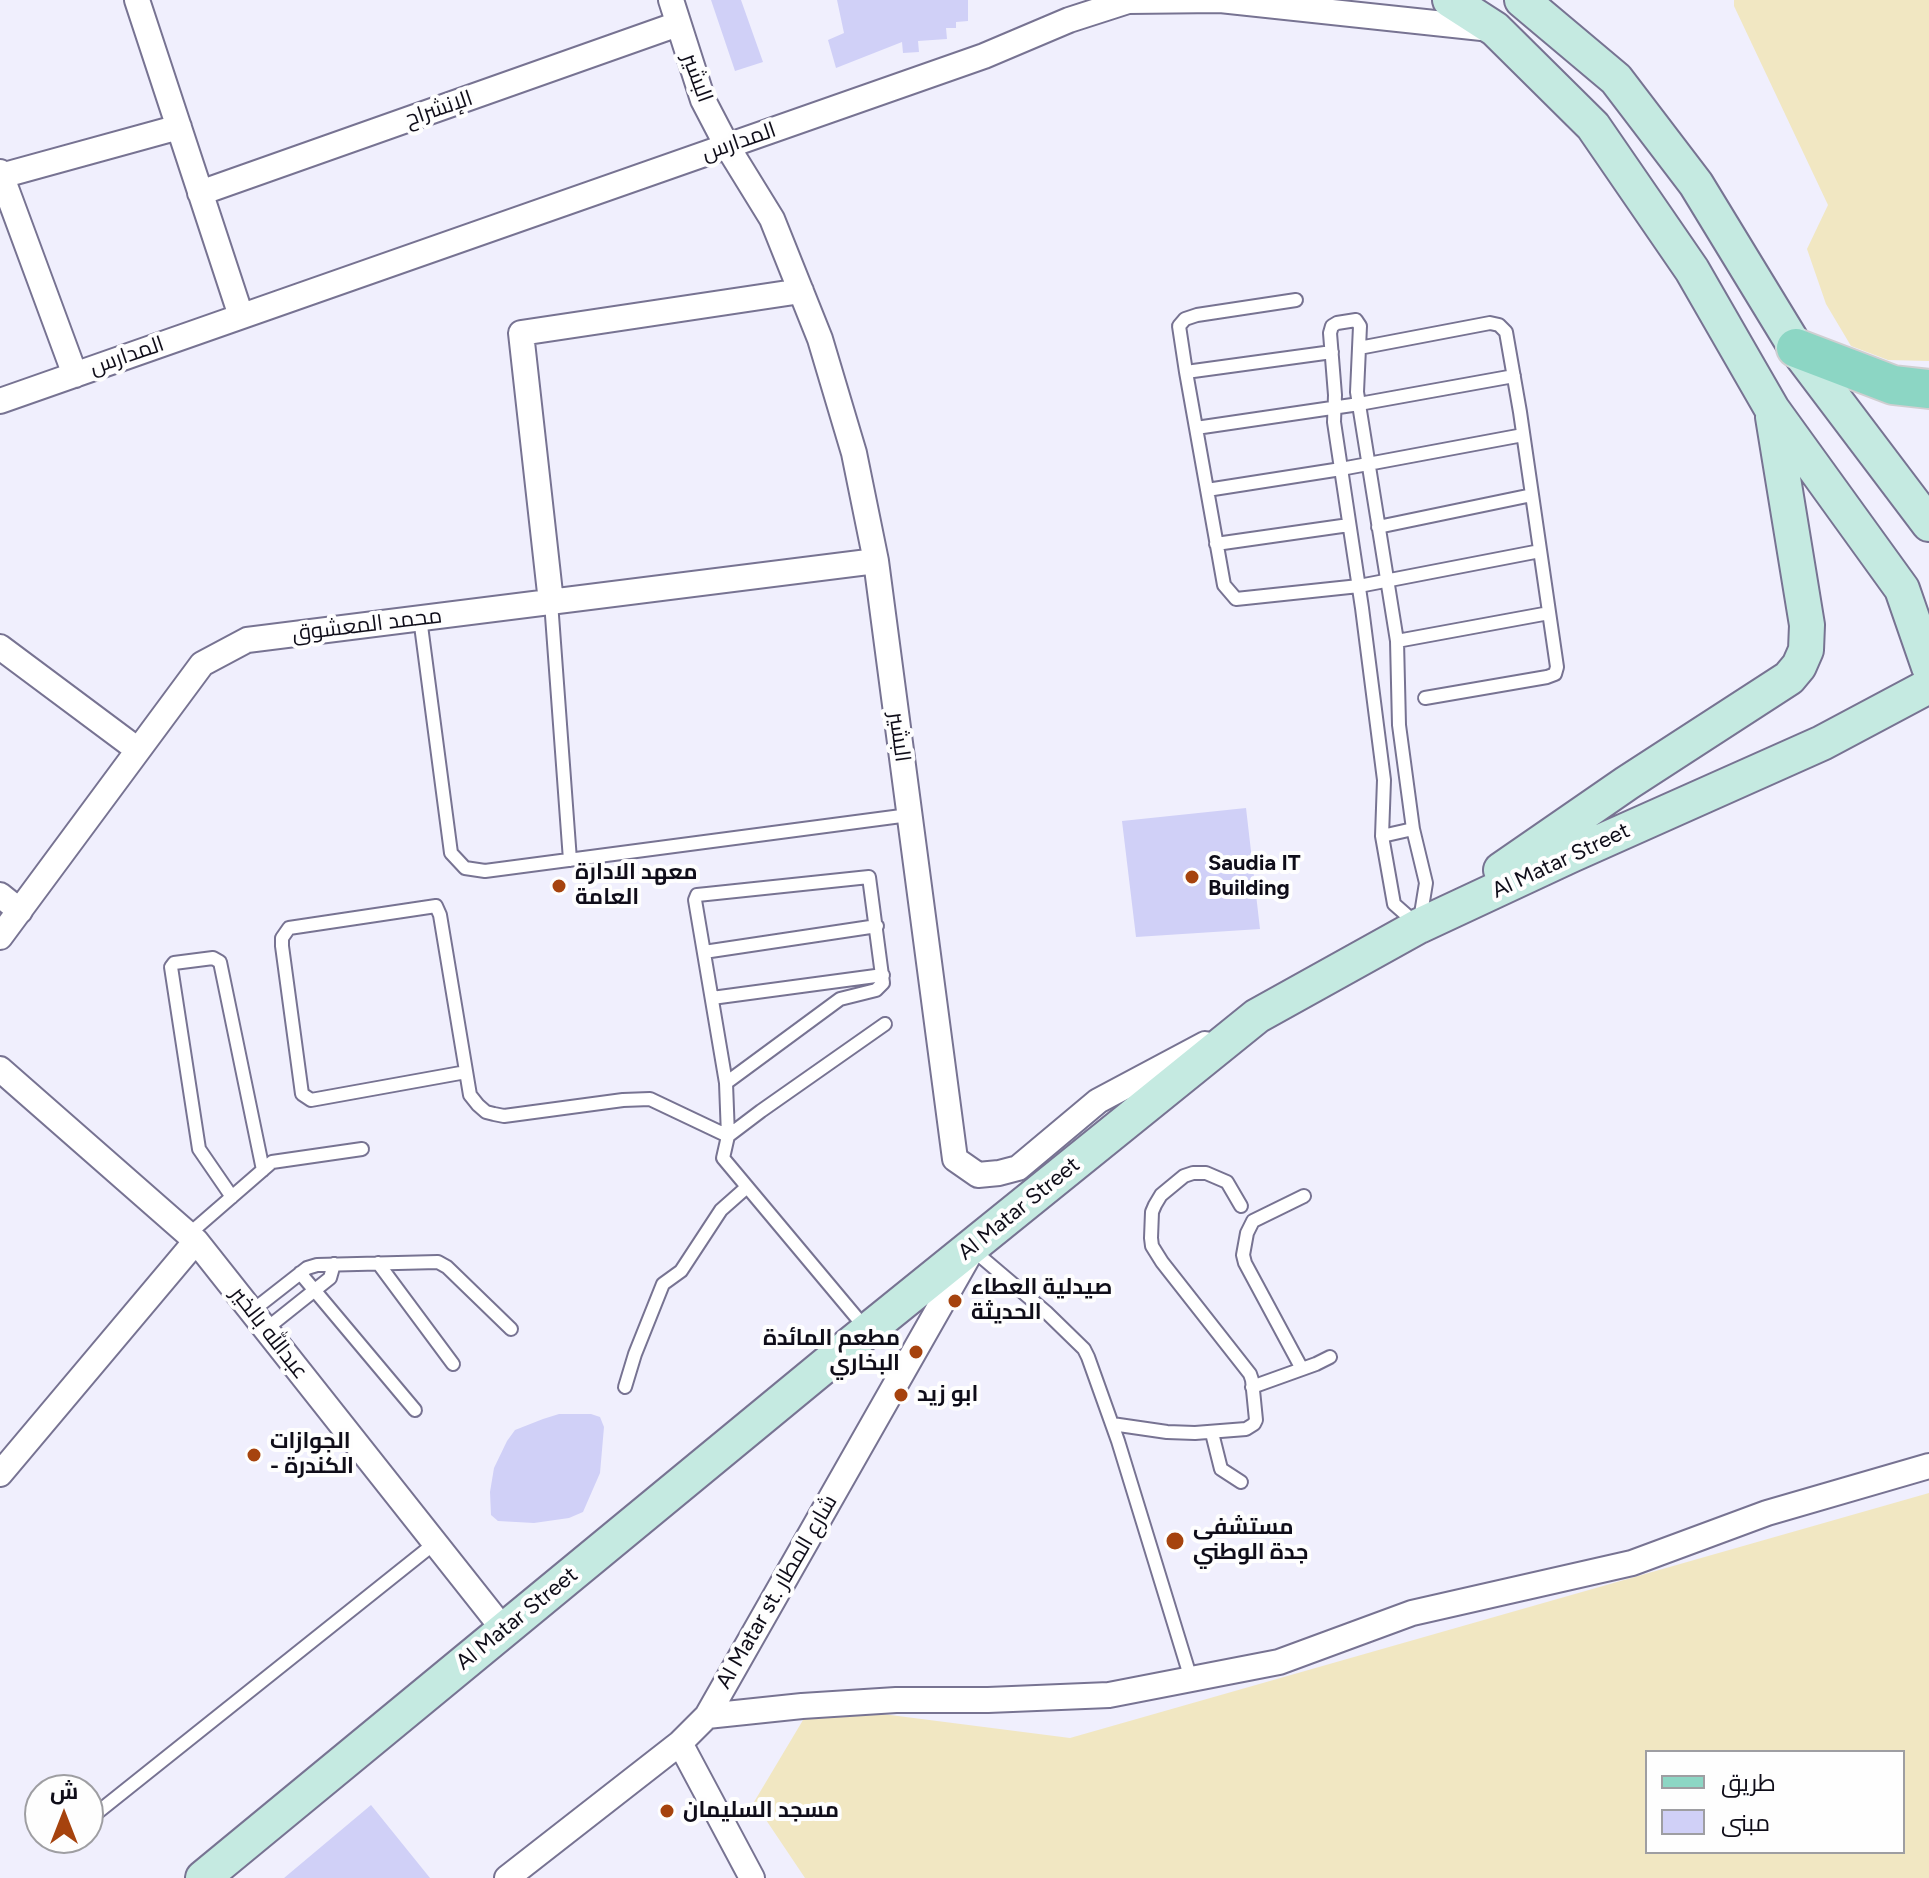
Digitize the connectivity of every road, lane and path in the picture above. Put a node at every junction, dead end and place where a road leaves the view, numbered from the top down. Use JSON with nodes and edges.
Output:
{"nodes":[{"id":1,"x":137,"y":0,"type":"edge"},
{"id":2,"x":671,"y":0,"type":"edge"},
{"id":3,"x":1084,"y":0,"type":"edge"},
{"id":4,"x":1450,"y":0,"type":"edge"},
{"id":5,"x":1522,"y":0,"type":"edge"},
{"id":6,"x":1069,"y":20,"type":"junction"},
{"id":7,"x":678,"y":24,"type":"junction"},
{"id":8,"x":1495,"y":29,"type":"junction"},
{"id":9,"x":179,"y":127,"type":"junction"},
{"id":10,"x":727,"y":146,"type":"junction"},
{"id":11,"x":1,"y":174,"type":"edge"},
{"id":12,"x":200,"y":193,"type":"junction"},
{"id":13,"x":801,"y":291,"type":"junction"},
{"id":14,"x":1296,"y":300,"type":"dead end"},
{"id":15,"x":241,"y":316,"type":"junction"},
{"id":16,"x":1359,"y":348,"type":"junction"},
{"id":17,"x":1796,"y":348,"type":"junction"},
{"id":18,"x":1332,"y":352,"type":"junction"},
{"id":19,"x":1186,"y":372,"type":"junction"},
{"id":20,"x":75,"y":375,"type":"junction"},
{"id":21,"x":1514,"y":376,"type":"junction"},
{"id":22,"x":1929,"y":389,"type":"edge"},
{"id":23,"x":0,"y":401,"type":"edge"},
{"id":24,"x":1359,"y":404,"type":"junction"},
{"id":25,"x":1334,"y":408,"type":"junction"},
{"id":26,"x":1772,"y":409,"type":"junction"},
{"id":27,"x":1196,"y":428,"type":"junction"},
{"id":28,"x":1523,"y":435,"type":"junction"},
{"id":29,"x":1368,"y":464,"type":"junction"},
{"id":30,"x":1341,"y":469,"type":"junction"},
{"id":31,"x":1207,"y":490,"type":"junction"},
{"id":32,"x":1532,"y":495,"type":"junction"},
{"id":33,"x":1929,"y":524,"type":"edge"},
{"id":34,"x":1349,"y":525,"type":"junction"},
{"id":35,"x":1378,"y":527,"type":"junction"},
{"id":36,"x":1216,"y":544,"type":"junction"},
{"id":37,"x":1540,"y":551,"type":"junction"},
{"id":38,"x":876,"y":561,"type":"junction"},
{"id":39,"x":1387,"y":580,"type":"junction"},
{"id":40,"x":1359,"y":586,"type":"junction"},
{"id":41,"x":551,"y":602,"type":"junction"},
{"id":42,"x":1549,"y":613,"type":"junction"},
{"id":43,"x":420,"y":618,"type":"junction"},
{"id":44,"x":1397,"y":641,"type":"junction"},
{"id":45,"x":0,"y":647,"type":"edge"},
{"id":46,"x":1929,"y":667,"type":"edge"},
{"id":47,"x":1929,"y":686,"type":"edge"},
{"id":48,"x":1425,"y":698,"type":"dead end"},
{"id":49,"x":1399,"y":725,"type":"junction"},
{"id":50,"x":1378,"y":729,"type":"junction"},
{"id":51,"x":138,"y":750,"type":"junction"},
{"id":52,"x":909,"y":815,"type":"junction"},
{"id":53,"x":1413,"y":829,"type":"junction"},
{"id":54,"x":1382,"y":836,"type":"junction"},
{"id":55,"x":570,"y":860,"type":"junction"},
{"id":56,"x":0,"y":895,"type":"edge"},
{"id":57,"x":20,"y":911,"type":"junction"},
{"id":58,"x":877,"y":926,"type":"junction"},
{"id":59,"x":1419,"y":926,"type":"junction"},
{"id":60,"x":0,"y":937,"type":"edge"},
{"id":61,"x":704,"y":952,"type":"junction"},
{"id":62,"x":883,"y":975,"type":"junction"},
{"id":63,"x":712,"y":998,"type":"junction"},
{"id":64,"x":1257,"y":1016,"type":"junction"},
{"id":65,"x":885,"y":1024,"type":"dead end"},
{"id":66,"x":0,"y":1069,"type":"edge"},
{"id":67,"x":466,"y":1072,"type":"junction"},
{"id":68,"x":726,"y":1083,"type":"junction"},
{"id":69,"x":728,"y":1136,"type":"junction"},
{"id":70,"x":362,"y":1149,"type":"dead end"},
{"id":71,"x":263,"y":1170,"type":"junction"},
{"id":72,"x":747,"y":1187,"type":"junction"},
{"id":73,"x":1304,"y":1196,"type":"dead end"},
{"id":74,"x":232,"y":1197,"type":"junction"},
{"id":75,"x":1241,"y":1206,"type":"dead end"},
{"id":76,"x":192,"y":1238,"type":"junction"},
{"id":77,"x":974,"y":1247,"type":"junction"},
{"id":78,"x":378,"y":1263,"type":"junction"},
{"id":79,"x":334,"y":1264,"type":"junction"},
{"id":80,"x":300,"y":1273,"type":"junction"},
{"id":81,"x":315,"y":1290,"type":"junction"},
{"id":82,"x":259,"y":1320,"type":"junction"},
{"id":83,"x":511,"y":1329,"type":"dead end"},
{"id":84,"x":868,"y":1331,"type":"junction"},
{"id":85,"x":1330,"y":1357,"type":"dead end"},
{"id":86,"x":453,"y":1364,"type":"dead end"},
{"id":87,"x":1302,"y":1369,"type":"junction"},
{"id":88,"x":625,"y":1387,"type":"dead end"},
{"id":89,"x":1252,"y":1387,"type":"junction"},
{"id":90,"x":415,"y":1410,"type":"dead end"},
{"id":91,"x":1112,"y":1424,"type":"junction"},
{"id":92,"x":1212,"y":1433,"type":"junction"},
{"id":93,"x":1929,"y":1466,"type":"edge"},
{"id":94,"x":0,"y":1474,"type":"edge"},
{"id":95,"x":1241,"y":1482,"type":"dead end"},
{"id":96,"x":435,"y":1543,"type":"junction"},
{"id":97,"x":504,"y":1630,"type":"junction"},
{"id":98,"x":1191,"y":1679,"type":"junction"},
{"id":99,"x":707,"y":1716,"type":"junction"},
{"id":100,"x":680,"y":1743,"type":"junction"},
{"id":101,"x":104,"y":1807,"type":"edge"},
{"id":102,"x":203,"y":1878,"type":"edge"},
{"id":103,"x":507,"y":1878,"type":"edge"},
{"id":104,"x":752,"y":1878,"type":"edge"}],
"edges":[{"from":1,"to":9,"type":"street"},
{"from":2,"to":7,"type":"street","name":"البشير"},
{"from":3,"to":6,"type":"lane"},
{"from":4,"to":8,"type":"main road"},
{"from":5,"to":17,"type":"main road"},
{"from":6,"to":8,"type":"street","name":"المدارس"},
{"from":6,"to":10,"type":"street","name":"المدارس"},
{"from":7,"to":10,"type":"street","name":"البشير"},
{"from":7,"to":12,"type":"street","name":"الإنشراح"},
{"from":8,"to":26,"type":"main road"},
{"from":9,"to":11,"type":"street"},
{"from":9,"to":12,"type":"street"},
{"from":10,"to":13,"type":"street","name":"البشير"},
{"from":10,"to":15,"type":"street","name":"المدارس"},
{"from":11,"to":20,"type":"street"},
{"from":12,"to":15,"type":"street"},
{"from":13,"to":38,"type":"street","name":"البشير"},
{"from":13,"to":41,"type":"street"},
{"from":14,"to":19,"type":"lane"},
{"from":15,"to":20,"type":"street","name":"المدارس"},
{"from":16,"to":18,"type":"lane"},
{"from":16,"to":21,"type":"lane"},
{"from":16,"to":24,"type":"lane"},
{"from":17,"to":22,"type":"main road"},
{"from":17,"to":33,"type":"main road"},
{"from":18,"to":19,"type":"lane"},
{"from":18,"to":25,"type":"lane"},
{"from":19,"to":27,"type":"lane"},
{"from":20,"to":23,"type":"street","name":"المدارس"},
{"from":21,"to":24,"type":"lane"},
{"from":21,"to":28,"type":"lane"},
{"from":24,"to":25,"type":"lane"},
{"from":24,"to":29,"type":"lane"},
{"from":25,"to":27,"type":"lane"},
{"from":25,"to":30,"type":"lane"},
{"from":26,"to":46,"type":"main road"},
{"from":26,"to":59,"type":"main road"},
{"from":27,"to":31,"type":"lane"},
{"from":28,"to":29,"type":"lane"},
{"from":28,"to":32,"type":"lane"},
{"from":29,"to":30,"type":"lane"},
{"from":29,"to":35,"type":"lane"},
{"from":30,"to":31,"type":"lane"},
{"from":30,"to":34,"type":"lane"},
{"from":31,"to":36,"type":"lane"},
{"from":32,"to":35,"type":"lane"},
{"from":32,"to":37,"type":"lane"},
{"from":34,"to":36,"type":"lane"},
{"from":34,"to":40,"type":"lane"},
{"from":35,"to":39,"type":"lane"},
{"from":36,"to":40,"type":"lane"},
{"from":37,"to":39,"type":"lane"},
{"from":37,"to":42,"type":"lane"},
{"from":38,"to":41,"type":"street","name":"محمد المعشوق"},
{"from":38,"to":52,"type":"street","name":"البشير"},
{"from":39,"to":40,"type":"lane"},
{"from":39,"to":44,"type":"lane"},
{"from":40,"to":50,"type":"lane"},
{"from":41,"to":43,"type":"street","name":"محمد المعشوق"},
{"from":41,"to":55,"type":"lane"},
{"from":42,"to":44,"type":"lane"},
{"from":42,"to":48,"type":"lane"},
{"from":43,"to":51,"type":"street","name":"محمد المعشوق"},
{"from":43,"to":55,"type":"lane"},
{"from":44,"to":49,"type":"lane"},
{"from":45,"to":51,"type":"street"},
{"from":47,"to":59,"type":"main road","name":"Al Matar Street"},
{"from":49,"to":50,"type":"lane"},
{"from":49,"to":53,"type":"lane"},
{"from":50,"to":54,"type":"lane"},
{"from":51,"to":57,"type":"street","name":"محمد المعشوق"},
{"from":52,"to":55,"type":"lane"},
{"from":52,"to":64,"type":"street","name":"البشير"},
{"from":53,"to":54,"type":"lane"},
{"from":53,"to":59,"type":"lane"},
{"from":54,"to":59,"type":"lane"},
{"from":56,"to":57,"type":"street"},
{"from":57,"to":60,"type":"street","name":"محمد المعشوق"},
{"from":58,"to":61,"type":"lane"},
{"from":58,"to":61,"type":"lane"},
{"from":58,"to":62,"type":"lane"},
{"from":59,"to":64,"type":"main road","name":"Al Matar Street"},
{"from":61,"to":63,"type":"lane"},
{"from":62,"to":63,"type":"lane"},
{"from":62,"to":68,"type":"lane"},
{"from":63,"to":68,"type":"lane"},
{"from":64,"to":77,"type":"main road","name":"Al Matar Street"},
{"from":65,"to":69,"type":"lane"},
{"from":66,"to":76,"type":"street","name":"عبدالله بالخير"},
{"from":67,"to":67,"type":"lane"},
{"from":67,"to":69,"type":"lane"},
{"from":68,"to":69,"type":"lane"},
{"from":69,"to":72,"type":"lane"},
{"from":70,"to":71,"type":"lane"},
{"from":71,"to":74,"type":"lane"},
{"from":71,"to":74,"type":"lane"},
{"from":72,"to":84,"type":"lane"},
{"from":72,"to":88,"type":"lane"},
{"from":73,"to":87,"type":"lane"},
{"from":74,"to":76,"type":"lane"},
{"from":75,"to":89,"type":"lane"},
{"from":76,"to":82,"type":"street","name":"عبدالله بالخير"},
{"from":76,"to":94,"type":"street"},
{"from":77,"to":84,"type":"main road","name":"Al Matar Street"},
{"from":77,"to":91,"type":"lane"},
{"from":77,"to":99,"type":"street","name":"Al Matar st. شارع المطار"},
{"from":78,"to":79,"type":"lane"},
{"from":78,"to":83,"type":"lane"},
{"from":78,"to":86,"type":"lane"},
{"from":79,"to":80,"type":"lane"},
{"from":79,"to":81,"type":"lane"},
{"from":80,"to":81,"type":"lane"},
{"from":80,"to":82,"type":"lane"},
{"from":81,"to":82,"type":"lane"},
{"from":81,"to":90,"type":"lane"},
{"from":82,"to":96,"type":"street","name":"عبدالله بالخير"},
{"from":84,"to":97,"type":"main road","name":"Al Matar Street"},
{"from":85,"to":87,"type":"lane"},
{"from":87,"to":89,"type":"lane"},
{"from":89,"to":92,"type":"lane"},
{"from":91,"to":92,"type":"lane"},
{"from":91,"to":98,"type":"lane"},
{"from":92,"to":95,"type":"lane"},
{"from":93,"to":98,"type":"street"},
{"from":96,"to":97,"type":"street","name":"عبدالله بالخير"},
{"from":96,"to":101,"type":"lane"},
{"from":97,"to":102,"type":"main road","name":"Al Matar Street"},
{"from":98,"to":99,"type":"street"},
{"from":99,"to":100,"type":"street","name":"Al Matar st. شارع المطار"},
{"from":100,"to":103,"type":"street","name":"Al Matar st. شارع المطار"},
{"from":100,"to":104,"type":"street"}]}
